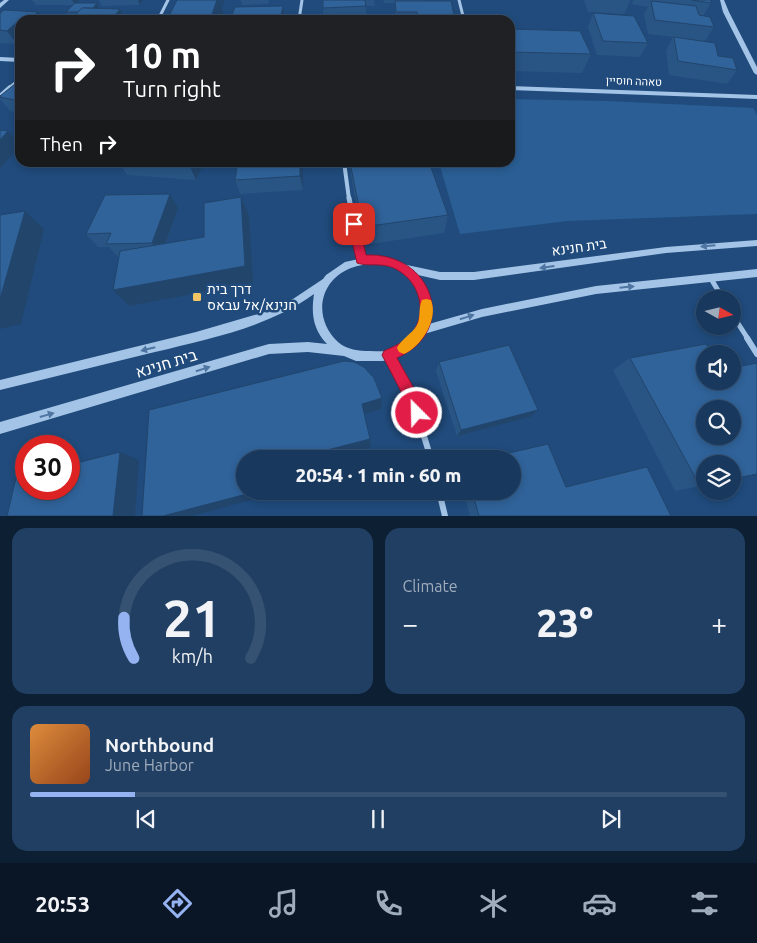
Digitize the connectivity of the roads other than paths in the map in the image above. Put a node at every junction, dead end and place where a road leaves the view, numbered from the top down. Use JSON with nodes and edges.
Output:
{"nodes":[{"id":1,"x":7,"y":0,"type":"edge"},
{"id":2,"x":168,"y":0,"type":"edge"},
{"id":3,"x":302,"y":0,"type":"edge"},
{"id":4,"x":459,"y":0,"type":"edge"},
{"id":5,"x":722,"y":0,"type":"edge"},
{"id":6,"x":0,"y":6,"type":"edge"},
{"id":7,"x":160,"y":15,"type":"edge"},
{"id":8,"x":300,"y":15,"type":"edge"},
{"id":9,"x":463,"y":15,"type":"edge"},
{"id":10,"x":0,"y":58,"type":"edge"},
{"id":11,"x":15,"y":60,"type":"edge"},
{"id":12,"x":757,"y":73,"type":"edge"},
{"id":13,"x":15,"y":83,"type":"edge"},
{"id":14,"x":515,"y":88,"type":"edge"},
{"id":15,"x":0,"y":96,"type":"edge"},
{"id":16,"x":757,"y":97,"type":"edge"},
{"id":17,"x":345,"y":167,"type":"edge"},
{"id":18,"x":757,"y":243,"type":"edge"},
{"id":19,"x":361,"y":260,"type":"junction"},
{"id":20,"x":406,"y":269,"type":"junction"},
{"id":21,"x":757,"y":273,"type":"edge"},
{"id":22,"x":710,"y":277,"type":"junction"},
{"id":23,"x":323,"y":284,"type":"junction"},
{"id":24,"x":718,"y":290,"type":"edge"},
{"id":25,"x":741,"y":328,"type":"edge"},
{"id":26,"x":420,"y":331,"type":"junction"},
{"id":27,"x":343,"y":351,"type":"junction"},
{"id":28,"x":757,"y":354,"type":"edge"},
{"id":29,"x":388,"y":355,"type":"junction"},
{"id":30,"x":0,"y":385,"type":"edge"},
{"id":31,"x":0,"y":428,"type":"edge"},
{"id":32,"x":429,"y":450,"type":"edge"},
{"id":33,"x":441,"y":500,"type":"edge"},
{"id":34,"x":445,"y":516,"type":"edge"}],
"edges":[{"from":1,"to":6,"type":"street"},
{"from":2,"to":7,"type":"street"},
{"from":3,"to":8,"type":"street"},
{"from":4,"to":9,"type":"street"},
{"from":5,"to":12,"type":"street"},
{"from":10,"to":11,"type":"street"},
{"from":13,"to":15,"type":"street"},
{"from":14,"to":16,"type":"street","name":"טאהה חוסיין"},
{"from":17,"to":19,"type":"street"},
{"from":18,"to":20,"type":"street","name":"בית חנינא","one_way":true},
{"from":19,"to":20,"type":"street"},
{"from":19,"to":23,"type":"street"},
{"from":20,"to":26,"type":"street"},
{"from":21,"to":22,"type":"street"},
{"from":22,"to":24,"type":"street"},
{"from":26,"to":22,"type":"street","one_way":true},
{"from":23,"to":27,"type":"street"},
{"from":23,"to":30,"type":"street","name":"בית חנינא","one_way":true},
{"from":25,"to":28,"type":"street"},
{"from":26,"to":29,"type":"street"},
{"from":27,"to":29,"type":"street"},
{"from":31,"to":27,"type":"street","name":"בית חנינא","one_way":true},
{"from":29,"to":32,"type":"street"},
{"from":33,"to":34,"type":"street"}]}
